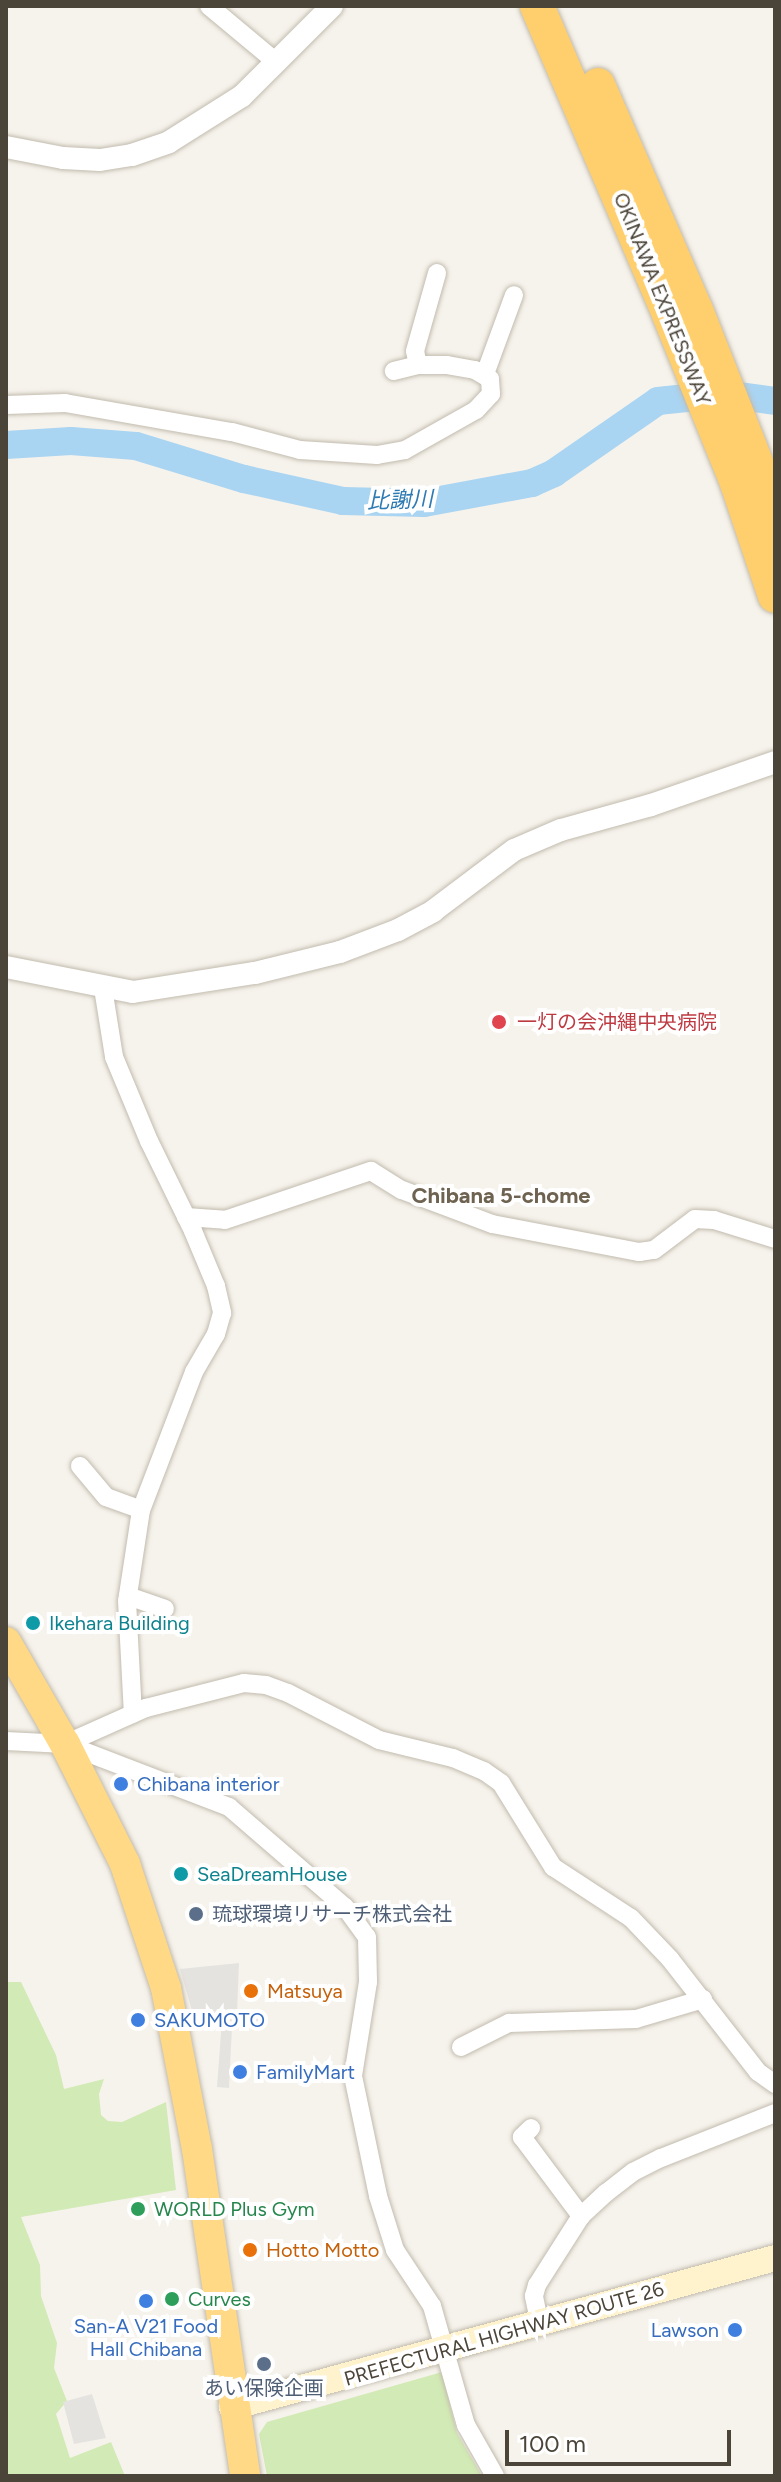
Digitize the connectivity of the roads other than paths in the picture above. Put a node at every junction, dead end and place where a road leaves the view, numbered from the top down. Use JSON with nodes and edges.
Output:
{"nodes":[{"id":1,"x":209,"y":6,"type":"edge"},
{"id":2,"x":332,"y":6,"type":"edge"},
{"id":3,"x":537,"y":6,"type":"edge"},
{"id":4,"x":563,"y":6,"type":"edge"},
{"id":5,"x":275,"y":61,"type":"junction"},
{"id":6,"x":6,"y":147,"type":"edge"},
{"id":7,"x":437,"y":273,"type":"dead end"},
{"id":8,"x":514,"y":295,"type":"dead end"},
{"id":9,"x":683,"y":313,"type":"junction"},
{"id":10,"x":418,"y":365,"type":"junction"},
{"id":11,"x":394,"y":371,"type":"dead end"},
{"id":12,"x":485,"y":374,"type":"junction"},
{"id":13,"x":6,"y":405,"type":"edge"},
{"id":14,"x":747,"y":475,"type":"junction"},
{"id":15,"x":775,"y":522,"type":"edge"},
{"id":16,"x":775,"y":596,"type":"edge"},
{"id":17,"x":775,"y":762,"type":"edge"},
{"id":18,"x":6,"y":967,"type":"edge"},
{"id":19,"x":103,"y":988,"type":"junction"},
{"id":20,"x":186,"y":1217,"type":"junction"},
{"id":21,"x":775,"y":1239,"type":"edge"},
{"id":22,"x":80,"y":1466,"type":"dead end"},
{"id":23,"x":141,"y":1510,"type":"junction"},
{"id":24,"x":128,"y":1596,"type":"junction"},
{"id":25,"x":165,"y":1609,"type":"dead end"},
{"id":26,"x":6,"y":1642,"type":"edge"},
{"id":27,"x":133,"y":1714,"type":"junction"},
{"id":28,"x":6,"y":1741,"type":"edge"},
{"id":29,"x":65,"y":1744,"type":"junction"},
{"id":30,"x":703,"y":1999,"type":"junction"},
{"id":31,"x":461,"y":2047,"type":"dead end"},
{"id":32,"x":775,"y":2084,"type":"edge"},
{"id":33,"x":775,"y":2113,"type":"edge"},
{"id":34,"x":531,"y":2128,"type":"dead end"},
{"id":35,"x":581,"y":2216,"type":"junction"},
{"id":36,"x":775,"y":2258,"type":"edge"},
{"id":37,"x":540,"y":2325,"type":"junction"},
{"id":38,"x":445,"y":2351,"type":"junction"},
{"id":39,"x":232,"y":2407,"type":"junction"},
{"id":40,"x":245,"y":2476,"type":"edge"},
{"id":41,"x":495,"y":2476,"type":"edge"}],
"edges":[{"from":1,"to":5,"type":"street"},
{"from":2,"to":5,"type":"street"},
{"from":3,"to":9,"type":"highway","name":"OKINAWA EXPRESSWAY"},
{"from":4,"to":9,"type":"highway","name":"OKINAWA EXPRESSWAY"},
{"from":5,"to":6,"type":"street"},
{"from":7,"to":10,"type":"street"},
{"from":8,"to":12,"type":"street"},
{"from":9,"to":14,"type":"highway","name":"OKINAWA EXPRESSWAY"},
{"from":10,"to":11,"type":"street"},
{"from":10,"to":12,"type":"street"},
{"from":12,"to":13,"type":"street"},
{"from":14,"to":15,"type":"highway","name":"OKINAWA EXPRESSWAY"},
{"from":14,"to":16,"type":"highway","name":"OKINAWA EXPRESSWAY"},
{"from":17,"to":19,"type":"street"},
{"from":18,"to":19,"type":"street"},
{"from":19,"to":20,"type":"street"},
{"from":20,"to":21,"type":"street"},
{"from":20,"to":23,"type":"street"},
{"from":22,"to":23,"type":"street"},
{"from":23,"to":24,"type":"street"},
{"from":24,"to":25,"type":"street"},
{"from":24,"to":27,"type":"street"},
{"from":26,"to":29,"type":"highway"},
{"from":27,"to":29,"type":"street"},
{"from":27,"to":30,"type":"street"},
{"from":28,"to":29,"type":"street"},
{"from":29,"to":38,"type":"street"},
{"from":29,"to":39,"type":"highway"},
{"from":30,"to":31,"type":"street"},
{"from":30,"to":32,"type":"street"},
{"from":33,"to":35,"type":"street"},
{"from":34,"to":35,"type":"street"},
{"from":35,"to":37,"type":"street"},
{"from":36,"to":37,"type":"main road","name":"PREFECTURAL HIGHWAY ROUTE 26"},
{"from":37,"to":38,"type":"main road","name":"PREFECTURAL HIGHWAY ROUTE 26"},
{"from":38,"to":39,"type":"main road","name":"PREFECTURAL HIGHWAY ROUTE 26"},
{"from":38,"to":41,"type":"street"},
{"from":39,"to":40,"type":"highway"}]}
